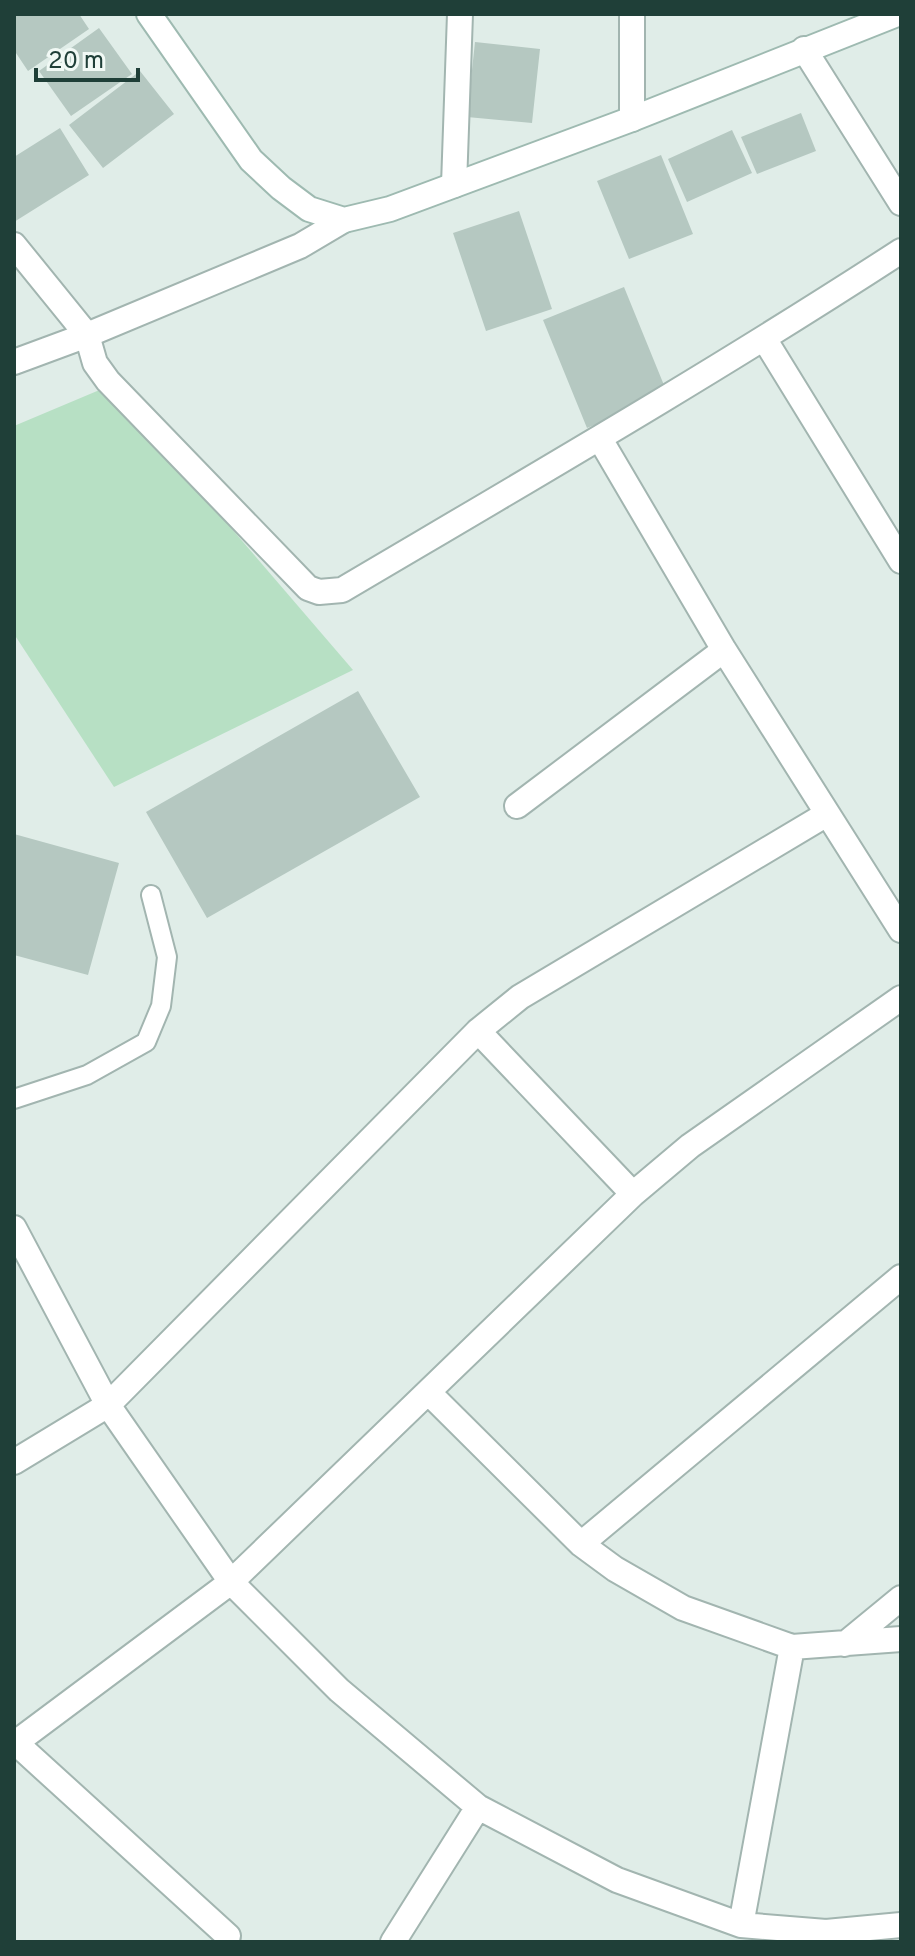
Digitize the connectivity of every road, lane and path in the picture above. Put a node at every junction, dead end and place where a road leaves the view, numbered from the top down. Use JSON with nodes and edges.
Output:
{"nodes":[{"id":1,"x":149,"y":14,"type":"edge"},
{"id":2,"x":460,"y":14,"type":"edge"},
{"id":3,"x":632,"y":14,"type":"edge"},
{"id":4,"x":897,"y":14,"type":"edge"},
{"id":5,"x":804,"y":49,"type":"junction"},
{"id":6,"x":632,"y":119,"type":"junction"},
{"id":7,"x":454,"y":185,"type":"junction"},
{"id":8,"x":901,"y":203,"type":"edge"},
{"id":9,"x":344,"y":220,"type":"junction"},
{"id":10,"x":14,"y":245,"type":"edge"},
{"id":11,"x":901,"y":251,"type":"edge"},
{"id":12,"x":87,"y":335,"type":"junction"},
{"id":13,"x":765,"y":340,"type":"junction"},
{"id":14,"x":14,"y":362,"type":"edge"},
{"id":15,"x":600,"y":439,"type":"junction"},
{"id":16,"x":901,"y":561,"type":"edge"},
{"id":17,"x":724,"y":650,"type":"junction"},
{"id":18,"x":517,"y":806,"type":"dead end"},
{"id":19,"x":827,"y":814,"type":"junction"},
{"id":20,"x":151,"y":895,"type":"dead end"},
{"id":21,"x":901,"y":930,"type":"edge"},
{"id":22,"x":901,"y":998,"type":"edge"},
{"id":23,"x":478,"y":1031,"type":"junction"},
{"id":24,"x":14,"y":1099,"type":"edge"},
{"id":25,"x":633,"y":1194,"type":"junction"},
{"id":26,"x":16,"y":1236,"type":"edge"},
{"id":27,"x":901,"y":1277,"type":"edge"},
{"id":28,"x":428,"y":1392,"type":"junction"},
{"id":29,"x":108,"y":1405,"type":"junction"},
{"id":30,"x":14,"y":1462,"type":"edge"},
{"id":31,"x":581,"y":1544,"type":"junction"},
{"id":32,"x":231,"y":1582,"type":"junction"},
{"id":33,"x":901,"y":1598,"type":"edge"},
{"id":34,"x":901,"y":1639,"type":"edge"},
{"id":35,"x":845,"y":1644,"type":"junction"},
{"id":36,"x":792,"y":1647,"type":"junction"},
{"id":37,"x":15,"y":1744,"type":"edge"},
{"id":38,"x":478,"y":1807,"type":"junction"},
{"id":39,"x":741,"y":1925,"type":"junction"},
{"id":40,"x":901,"y":1925,"type":"edge"},
{"id":41,"x":228,"y":1936,"type":"dead end"},
{"id":42,"x":825,"y":1937,"type":"edge"},
{"id":43,"x":393,"y":1942,"type":"edge"}],
"edges":[{"from":1,"to":9,"type":"street"},
{"from":2,"to":7,"type":"street"},
{"from":3,"to":6,"type":"street"},
{"from":4,"to":5,"type":"street"},
{"from":5,"to":6,"type":"street"},
{"from":5,"to":8,"type":"street"},
{"from":6,"to":7,"type":"street"},
{"from":7,"to":9,"type":"street"},
{"from":9,"to":12,"type":"street"},
{"from":10,"to":12,"type":"street"},
{"from":11,"to":13,"type":"street"},
{"from":12,"to":14,"type":"street"},
{"from":12,"to":15,"type":"street"},
{"from":13,"to":15,"type":"street"},
{"from":13,"to":16,"type":"street"},
{"from":15,"to":17,"type":"street"},
{"from":17,"to":18,"type":"street"},
{"from":17,"to":19,"type":"street"},
{"from":19,"to":21,"type":"street"},
{"from":19,"to":23,"type":"street"},
{"from":20,"to":24,"type":"lane"},
{"from":22,"to":25,"type":"street"},
{"from":23,"to":25,"type":"street"},
{"from":23,"to":29,"type":"street"},
{"from":25,"to":28,"type":"street"},
{"from":26,"to":29,"type":"street"},
{"from":27,"to":31,"type":"street"},
{"from":28,"to":31,"type":"street"},
{"from":28,"to":32,"type":"street"},
{"from":29,"to":30,"type":"street"},
{"from":29,"to":32,"type":"street"},
{"from":31,"to":36,"type":"street"},
{"from":32,"to":37,"type":"street"},
{"from":32,"to":38,"type":"street"},
{"from":33,"to":35,"type":"street"},
{"from":34,"to":35,"type":"street"},
{"from":35,"to":36,"type":"street"},
{"from":36,"to":39,"type":"street"},
{"from":37,"to":41,"type":"street"},
{"from":38,"to":39,"type":"street"},
{"from":38,"to":43,"type":"street"},
{"from":39,"to":42,"type":"street"},
{"from":40,"to":42,"type":"street"}]}
